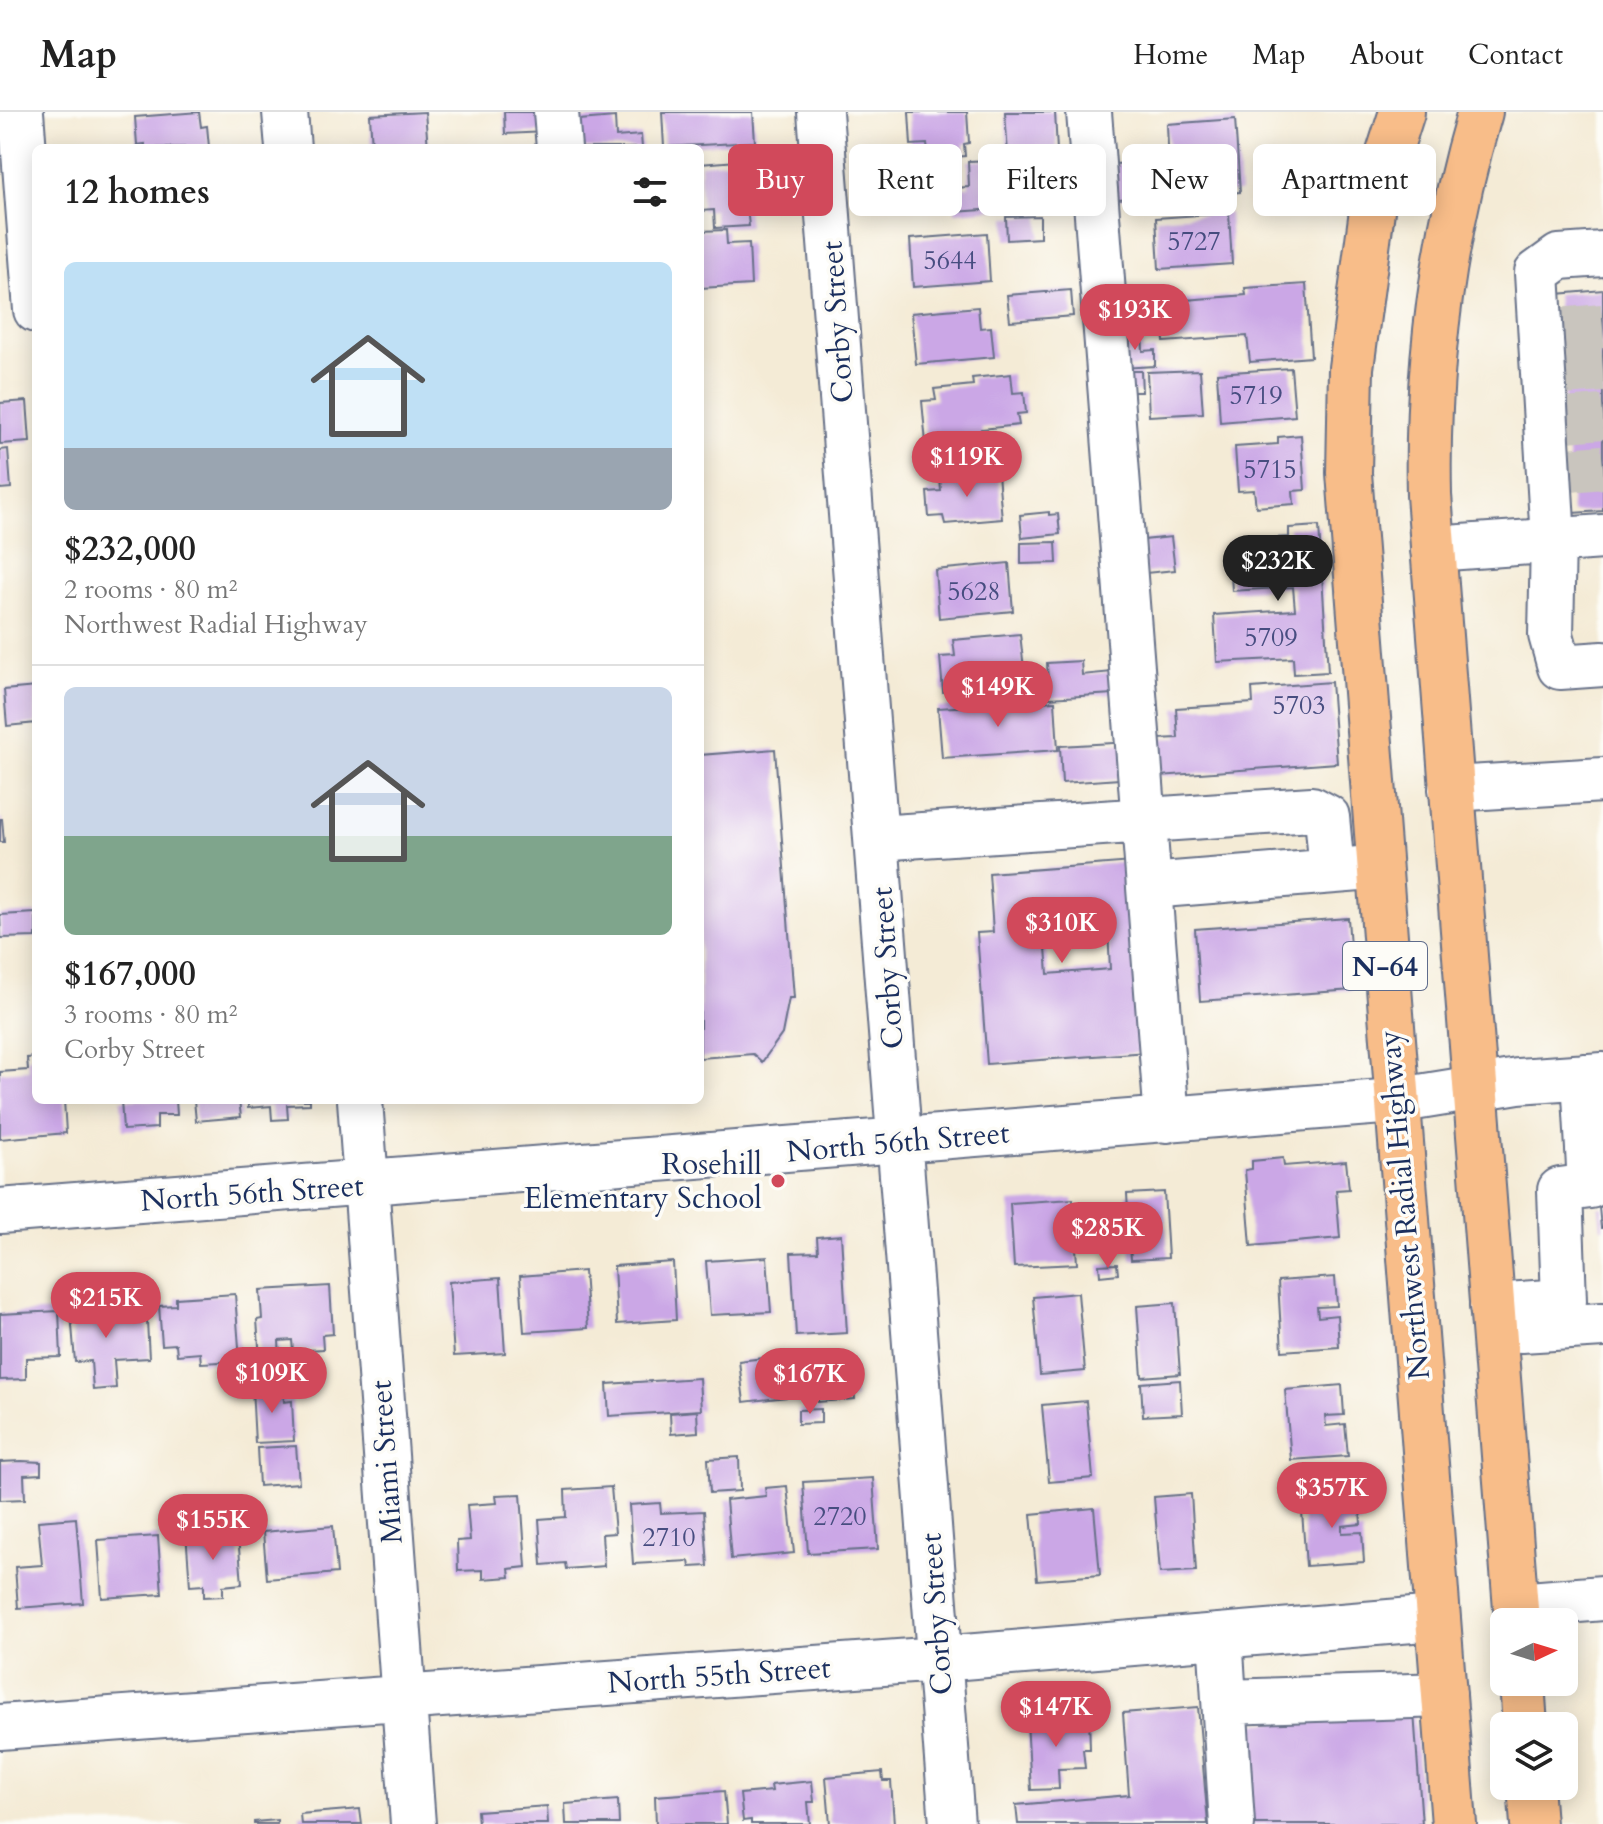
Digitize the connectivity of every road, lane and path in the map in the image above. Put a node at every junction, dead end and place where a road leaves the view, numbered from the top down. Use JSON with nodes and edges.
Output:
{"nodes":[{"id":1,"x":21,"y":112,"type":"edge"},
{"id":2,"x":285,"y":112,"type":"edge"},
{"id":3,"x":556,"y":112,"type":"edge"},
{"id":4,"x":820,"y":112,"type":"edge"},
{"id":5,"x":1089,"y":112,"type":"edge"},
{"id":6,"x":1402,"y":112,"type":"edge"},
{"id":7,"x":1480,"y":112,"type":"edge"},
{"id":8,"x":288,"y":144,"type":"edge"},
{"id":9,"x":559,"y":144,"type":"edge"},
{"id":10,"x":1603,"y":254,"type":"edge"},
{"id":11,"x":32,"y":257,"type":"edge"},
{"id":12,"x":1603,"y":537,"type":"edge"},
{"id":13,"x":1553,"y":540,"type":"junction"},
{"id":14,"x":1433,"y":549,"type":"junction"},
{"id":15,"x":1603,"y":664,"type":"edge"},
{"id":16,"x":1603,"y":780,"type":"edge"},
{"id":17,"x":1451,"y":789,"type":"junction"},
{"id":18,"x":1144,"y":822,"type":"junction"},
{"id":19,"x":877,"y":838,"type":"junction"},
{"id":20,"x":1378,"y":868,"type":"junction"},
{"id":21,"x":1332,"y":871,"type":"junction"},
{"id":22,"x":1149,"y":886,"type":"junction"},
{"id":23,"x":1594,"y":1075,"type":"edge"},
{"id":24,"x":1475,"y":1088,"type":"junction"},
{"id":25,"x":1395,"y":1101,"type":"junction"},
{"id":26,"x":360,"y":1104,"type":"edge"},
{"id":27,"x":1167,"y":1120,"type":"junction"},
{"id":28,"x":900,"y":1142,"type":"junction"},
{"id":29,"x":365,"y":1185,"type":"junction"},
{"id":30,"x":0,"y":1211,"type":"edge"},
{"id":31,"x":1493,"y":1318,"type":"junction"},
{"id":32,"x":1578,"y":1318,"type":"edge"},
{"id":33,"x":1603,"y":1598,"type":"edge"},
{"id":34,"x":1517,"y":1608,"type":"edge"},
{"id":35,"x":1546,"y":1608,"type":"edge"},
{"id":36,"x":1437,"y":1618,"type":"junction"},
{"id":37,"x":1220,"y":1636,"type":"junction"},
{"id":38,"x":939,"y":1659,"type":"junction"},
{"id":39,"x":1444,"y":1695,"type":"junction"},
{"id":40,"x":403,"y":1698,"type":"junction"},
{"id":41,"x":1225,"y":1702,"type":"junction"},
{"id":42,"x":0,"y":1727,"type":"edge"},
{"id":43,"x":1531,"y":1800,"type":"edge"},
{"id":44,"x":413,"y":1824,"type":"edge"},
{"id":45,"x":952,"y":1824,"type":"edge"},
{"id":46,"x":1232,"y":1824,"type":"edge"},
{"id":47,"x":1454,"y":1824,"type":"edge"},
{"id":48,"x":1533,"y":1824,"type":"edge"}],
"edges":[{"from":1,"to":11,"type":"street"},
{"from":2,"to":8,"type":"street"},
{"from":3,"to":9,"type":"street"},
{"from":4,"to":19,"type":"street","name":"Corby Street"},
{"from":5,"to":18,"type":"street"},
{"from":6,"to":20,"type":"main road","name":"Northwest Radial Highway","number":"N-64"},
{"from":7,"to":14,"type":"main road","number":"N-64"},
{"from":10,"to":13,"type":"street"},
{"from":12,"to":13,"type":"street"},
{"from":13,"to":14,"type":"street"},
{"from":13,"to":15,"type":"street"},
{"from":14,"to":17,"type":"main road","number":"N-64"},
{"from":16,"to":17,"type":"street"},
{"from":17,"to":24,"type":"main road","number":"N-64"},
{"from":18,"to":19,"type":"street"},
{"from":18,"to":21,"type":"street"},
{"from":18,"to":22,"type":"street"},
{"from":19,"to":28,"type":"street","name":"Corby Street"},
{"from":20,"to":21,"type":"street"},
{"from":20,"to":25,"type":"main road","name":"Northwest Radial Highway","number":"N-64"},
{"from":21,"to":22,"type":"street"},
{"from":22,"to":27,"type":"street"},
{"from":23,"to":24,"type":"street","name":"North 56th Street"},
{"from":23,"to":32,"type":"street"},
{"from":24,"to":25,"type":"street","name":"North 56th Street"},
{"from":24,"to":31,"type":"main road","number":"N-64"},
{"from":25,"to":27,"type":"street","name":"North 56th Street"},
{"from":25,"to":36,"type":"main road","name":"Northwest Radial Highway","number":"N-64"},
{"from":26,"to":29,"type":"street","name":"Miami Street"},
{"from":27,"to":28,"type":"street","name":"North 56th Street"},
{"from":28,"to":29,"type":"street","name":"North 56th Street"},
{"from":28,"to":38,"type":"street","name":"Corby Street"},
{"from":29,"to":30,"type":"street","name":"North 56th Street"},
{"from":29,"to":40,"type":"street","name":"Miami Street"},
{"from":31,"to":32,"type":"street"},
{"from":31,"to":34,"type":"main road","number":"N-64"},
{"from":33,"to":35,"type":"street"},
{"from":36,"to":37,"type":"street","name":"North 55th Street"},
{"from":36,"to":39,"type":"main road","name":"Northwest Radial Highway","number":"N-64"},
{"from":37,"to":38,"type":"street","name":"North 55th Street"},
{"from":37,"to":41,"type":"street"},
{"from":38,"to":40,"type":"street","name":"North 55th Street"},
{"from":38,"to":45,"type":"street","name":"Corby Street"},
{"from":39,"to":41,"type":"street"},
{"from":39,"to":47,"type":"main road","name":"Northwest Radial Highway","number":"N-64"},
{"from":40,"to":42,"type":"street","name":"North 55th Street"},
{"from":40,"to":44,"type":"street","name":"Miami Street"},
{"from":41,"to":46,"type":"street"},
{"from":43,"to":48,"type":"main road"}]}
